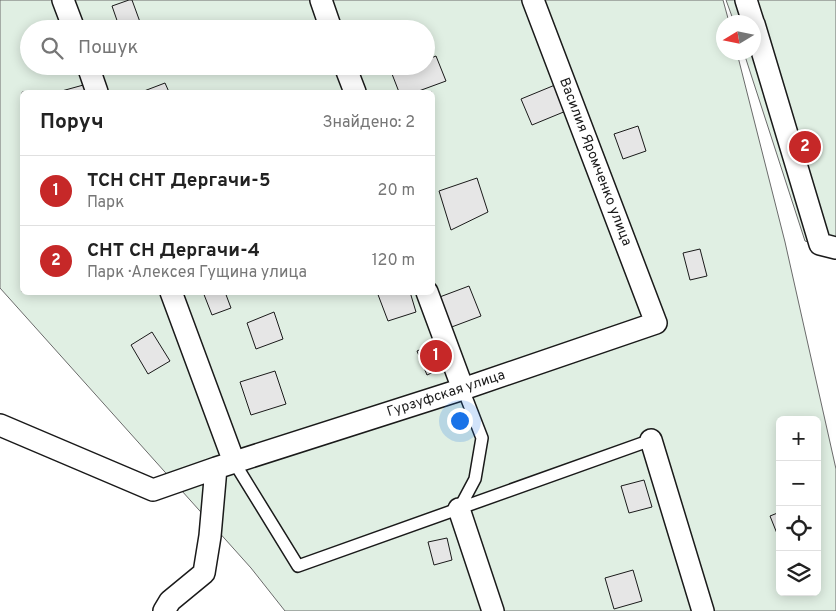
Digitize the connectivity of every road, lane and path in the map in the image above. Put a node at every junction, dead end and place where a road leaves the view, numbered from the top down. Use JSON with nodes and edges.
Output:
{"nodes":[{"id":1,"x":63,"y":0,"type":"edge"},
{"id":2,"x":321,"y":0,"type":"edge"},
{"id":3,"x":533,"y":0,"type":"edge"},
{"id":4,"x":746,"y":0,"type":"edge"},
{"id":5,"x":751,"y":15,"type":"edge"},
{"id":6,"x":71,"y":20,"type":"edge"},
{"id":7,"x":328,"y":20,"type":"edge"},
{"id":8,"x":761,"y":49,"type":"edge"},
{"id":9,"x":91,"y":75,"type":"edge"},
{"id":10,"x":348,"y":75,"type":"edge"},
{"id":11,"x":96,"y":90,"type":"edge"},
{"id":12,"x":353,"y":90,"type":"edge"},
{"id":13,"x":836,"y":248,"type":"edge"},
{"id":14,"x":173,"y":295,"type":"edge"},
{"id":15,"x":429,"y":295,"type":"edge"},
{"id":16,"x":656,"y":324,"type":"joint"},
{"id":17,"x":463,"y":389,"type":"junction"},
{"id":18,"x":0,"y":425,"type":"edge"},
{"id":19,"x":651,"y":440,"type":"joint"},
{"id":20,"x":225,"y":465,"type":"junction"},
{"id":21,"x":459,"y":509,"type":"junction"},
{"id":22,"x":164,"y":611,"type":"edge"},
{"id":23,"x":493,"y":611,"type":"edge"},
{"id":24,"x":703,"y":611,"type":"edge"}],
"edges":[{"from":1,"to":6,"type":"street"},
{"from":2,"to":7,"type":"street"},
{"from":3,"to":16,"type":"street","name":"Василия Яромченко улица"},
{"from":4,"to":5,"type":"street"},
{"from":8,"to":13,"type":"street"},
{"from":9,"to":11,"type":"street"},
{"from":10,"to":12,"type":"street"},
{"from":14,"to":20,"type":"street"},
{"from":15,"to":17,"type":"street"},
{"from":16,"to":17,"type":"street","name":"Гурзуфская улица"},
{"from":17,"to":20,"type":"street","name":"Гурзуфская улица"},
{"from":17,"to":21,"type":"lane"},
{"from":18,"to":20,"type":"street","name":"Гурзуфская улица"},
{"from":19,"to":21,"type":"lane"},
{"from":19,"to":24,"type":"street"},
{"from":20,"to":21,"type":"lane"},
{"from":20,"to":22,"type":"street"},
{"from":21,"to":23,"type":"street"}]}
